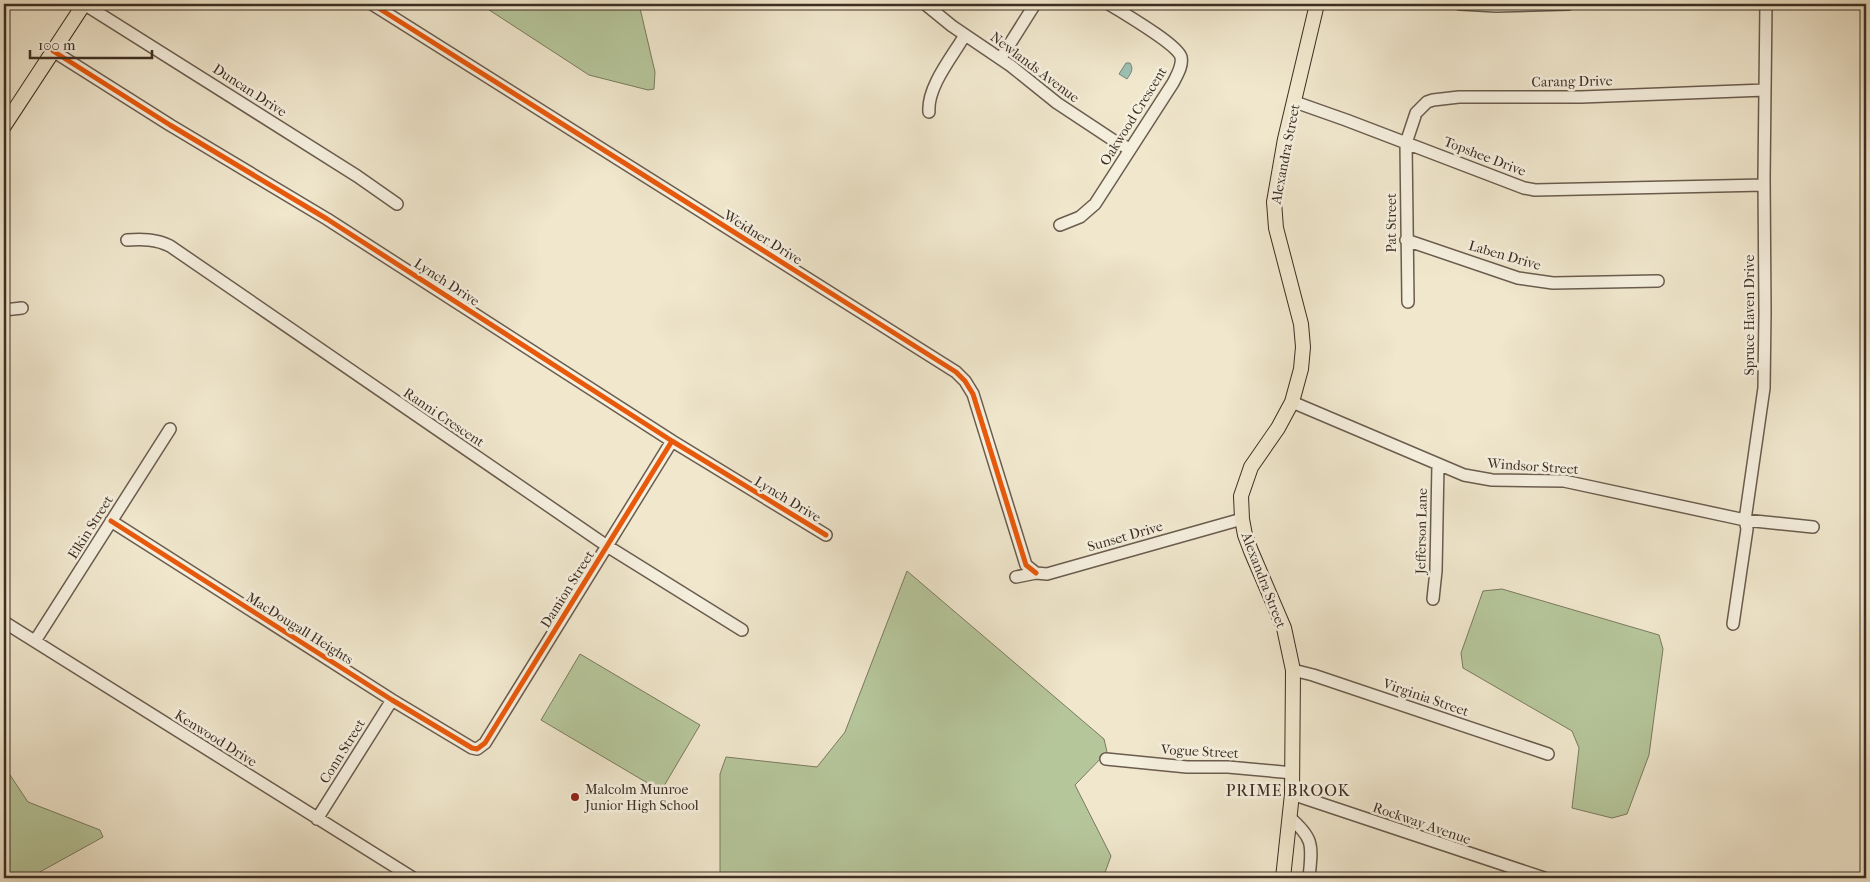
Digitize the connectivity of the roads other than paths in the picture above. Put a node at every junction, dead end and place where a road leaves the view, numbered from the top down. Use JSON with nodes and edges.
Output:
{"nodes":[{"id":1,"x":84,"y":4,"type":"edge"},
{"id":2,"x":372,"y":4,"type":"edge"},
{"id":3,"x":925,"y":4,"type":"edge"},
{"id":4,"x":1035,"y":4,"type":"edge"},
{"id":5,"x":1109,"y":4,"type":"edge"},
{"id":6,"x":1317,"y":4,"type":"edge"},
{"id":7,"x":1460,"y":4,"type":"edge"},
{"id":8,"x":1521,"y":4,"type":"edge"},
{"id":9,"x":1569,"y":4,"type":"edge"},
{"id":10,"x":1766,"y":4,"type":"edge"},
{"id":11,"x":965,"y":35,"type":"junction"},
{"id":12,"x":53,"y":51,"type":"junction"},
{"id":13,"x":1001,"y":58,"type":"junction"},
{"id":14,"x":1765,"y":90,"type":"junction"},
{"id":15,"x":1294,"y":102,"type":"junction"},
{"id":16,"x":929,"y":112,"type":"dead end"},
{"id":17,"x":4,"y":126,"type":"edge"},
{"id":18,"x":1406,"y":143,"type":"junction"},
{"id":19,"x":1130,"y":149,"type":"junction"},
{"id":20,"x":1764,"y":185,"type":"junction"},
{"id":21,"x":397,"y":204,"type":"dead end"},
{"id":22,"x":1060,"y":225,"type":"dead end"},
{"id":23,"x":127,"y":240,"type":"dead end"},
{"id":24,"x":1406,"y":240,"type":"junction"},
{"id":25,"x":1658,"y":281,"type":"dead end"},
{"id":26,"x":1408,"y":302,"type":"dead end"},
{"id":27,"x":22,"y":308,"type":"dead end"},
{"id":28,"x":4,"y":310,"type":"edge"},
{"id":29,"x":1292,"y":402,"type":"junction"},
{"id":30,"x":170,"y":429,"type":"dead end"},
{"id":31,"x":672,"y":441,"type":"junction"},
{"id":32,"x":1438,"y":464,"type":"junction"},
{"id":33,"x":1242,"y":519,"type":"junction"},
{"id":34,"x":1745,"y":520,"type":"junction"},
{"id":35,"x":111,"y":521,"type":"junction"},
{"id":36,"x":1813,"y":527,"type":"dead end"},
{"id":37,"x":826,"y":535,"type":"dead end"},
{"id":38,"x":607,"y":546,"type":"junction"},
{"id":39,"x":1036,"y":573,"type":"junction"},
{"id":40,"x":1016,"y":577,"type":"dead end"},
{"id":41,"x":1433,"y":598,"type":"dead end"},
{"id":42,"x":4,"y":622,"type":"edge"},
{"id":43,"x":1733,"y":624,"type":"dead end"},
{"id":44,"x":742,"y":630,"type":"dead end"},
{"id":45,"x":35,"y":641,"type":"junction"},
{"id":46,"x":1293,"y":670,"type":"junction"},
{"id":47,"x":392,"y":700,"type":"junction"},
{"id":48,"x":480,"y":748,"type":"joint"},
{"id":49,"x":1548,"y":754,"type":"dead end"},
{"id":50,"x":1106,"y":759,"type":"dead end"},
{"id":51,"x":1293,"y":773,"type":"junction"},
{"id":52,"x":1292,"y":794,"type":"junction"},
{"id":53,"x":1289,"y":817,"type":"junction"},
{"id":54,"x":317,"y":819,"type":"junction"},
{"id":55,"x":413,"y":878,"type":"edge"},
{"id":56,"x":1283,"y":878,"type":"edge"},
{"id":57,"x":1309,"y":878,"type":"edge"},
{"id":58,"x":1544,"y":878,"type":"edge"}],
"edges":[{"from":1,"to":12,"type":"main road"},
{"from":1,"to":21,"type":"street","name":"Duncan Drive"},
{"from":2,"to":39,"type":"street","name":"Weidner Drive"},
{"from":3,"to":11,"type":"street","name":"Newlands Avenue"},
{"from":4,"to":13,"type":"street"},
{"from":5,"to":19,"type":"street","name":"Oakwood Crescent"},
{"from":6,"to":15,"type":"main road","name":"Alexandra Street"},
{"from":7,"to":8,"type":"street"},
{"from":8,"to":9,"type":"street"},
{"from":10,"to":14,"type":"street","name":"Spruce Haven Drive"},
{"from":11,"to":13,"type":"street","name":"Newlands Avenue"},
{"from":11,"to":16,"type":"street"},
{"from":12,"to":17,"type":"main road"},
{"from":12,"to":31,"type":"street","name":"Lynch Drive"},
{"from":13,"to":19,"type":"street","name":"Newlands Avenue"},
{"from":14,"to":18,"type":"street","name":"Carang Drive"},
{"from":14,"to":20,"type":"street","name":"Spruce Haven Drive"},
{"from":15,"to":18,"type":"street","name":"Topshee Drive"},
{"from":15,"to":29,"type":"main road","name":"Alexandra Street"},
{"from":18,"to":20,"type":"street","name":"Topshee Drive"},
{"from":18,"to":24,"type":"street","name":"Pat Street"},
{"from":19,"to":22,"type":"street","name":"Oakwood Crescent"},
{"from":20,"to":34,"type":"street","name":"Spruce Haven Drive"},
{"from":23,"to":38,"type":"street","name":"Ranni Crescent"},
{"from":24,"to":25,"type":"street","name":"Laben Drive"},
{"from":24,"to":26,"type":"street","name":"Pat Street"},
{"from":27,"to":28,"type":"street"},
{"from":29,"to":32,"type":"street","name":"Windsor Street"},
{"from":29,"to":33,"type":"main road","name":"Alexandra Street"},
{"from":30,"to":35,"type":"street","name":"Elkin Street"},
{"from":31,"to":37,"type":"street","name":"Lynch Drive"},
{"from":31,"to":38,"type":"street","name":"Damion Street"},
{"from":32,"to":34,"type":"street","name":"Windsor Street"},
{"from":32,"to":41,"type":"street","name":"Jefferson Lane"},
{"from":33,"to":39,"type":"street","name":"Sunset Drive"},
{"from":33,"to":46,"type":"main road","name":"Alexandra Street"},
{"from":34,"to":36,"type":"street","name":"Windsor Street"},
{"from":34,"to":43,"type":"street","name":"Spruce Haven Drive"},
{"from":35,"to":45,"type":"street","name":"Elkin Street"},
{"from":35,"to":47,"type":"street","name":"MacDougall Heights"},
{"from":38,"to":44,"type":"street","name":"Ranni Crescent"},
{"from":38,"to":48,"type":"street","name":"Damion Street"},
{"from":39,"to":40,"type":"street","name":"Sunset Drive"},
{"from":42,"to":45,"type":"street","name":"Kenwood Drive"},
{"from":45,"to":54,"type":"street","name":"Kenwood Drive"},
{"from":46,"to":49,"type":"street","name":"Virginia Street"},
{"from":46,"to":51,"type":"main road","name":"Alexandra Street"},
{"from":47,"to":48,"type":"street","name":"MacDougall Heights"},
{"from":47,"to":54,"type":"street","name":"Conn Street"},
{"from":50,"to":51,"type":"street","name":"Vogue Street"},
{"from":51,"to":52,"type":"main road","name":"Alexandra Street"},
{"from":52,"to":53,"type":"main road","name":"Alexandra Street"},
{"from":52,"to":58,"type":"street","name":"Rockway Avenue"},
{"from":53,"to":56,"type":"main road","name":"Alexandra Street"},
{"from":53,"to":57,"type":"street"},
{"from":54,"to":55,"type":"street","name":"Kenwood Drive"}]}
